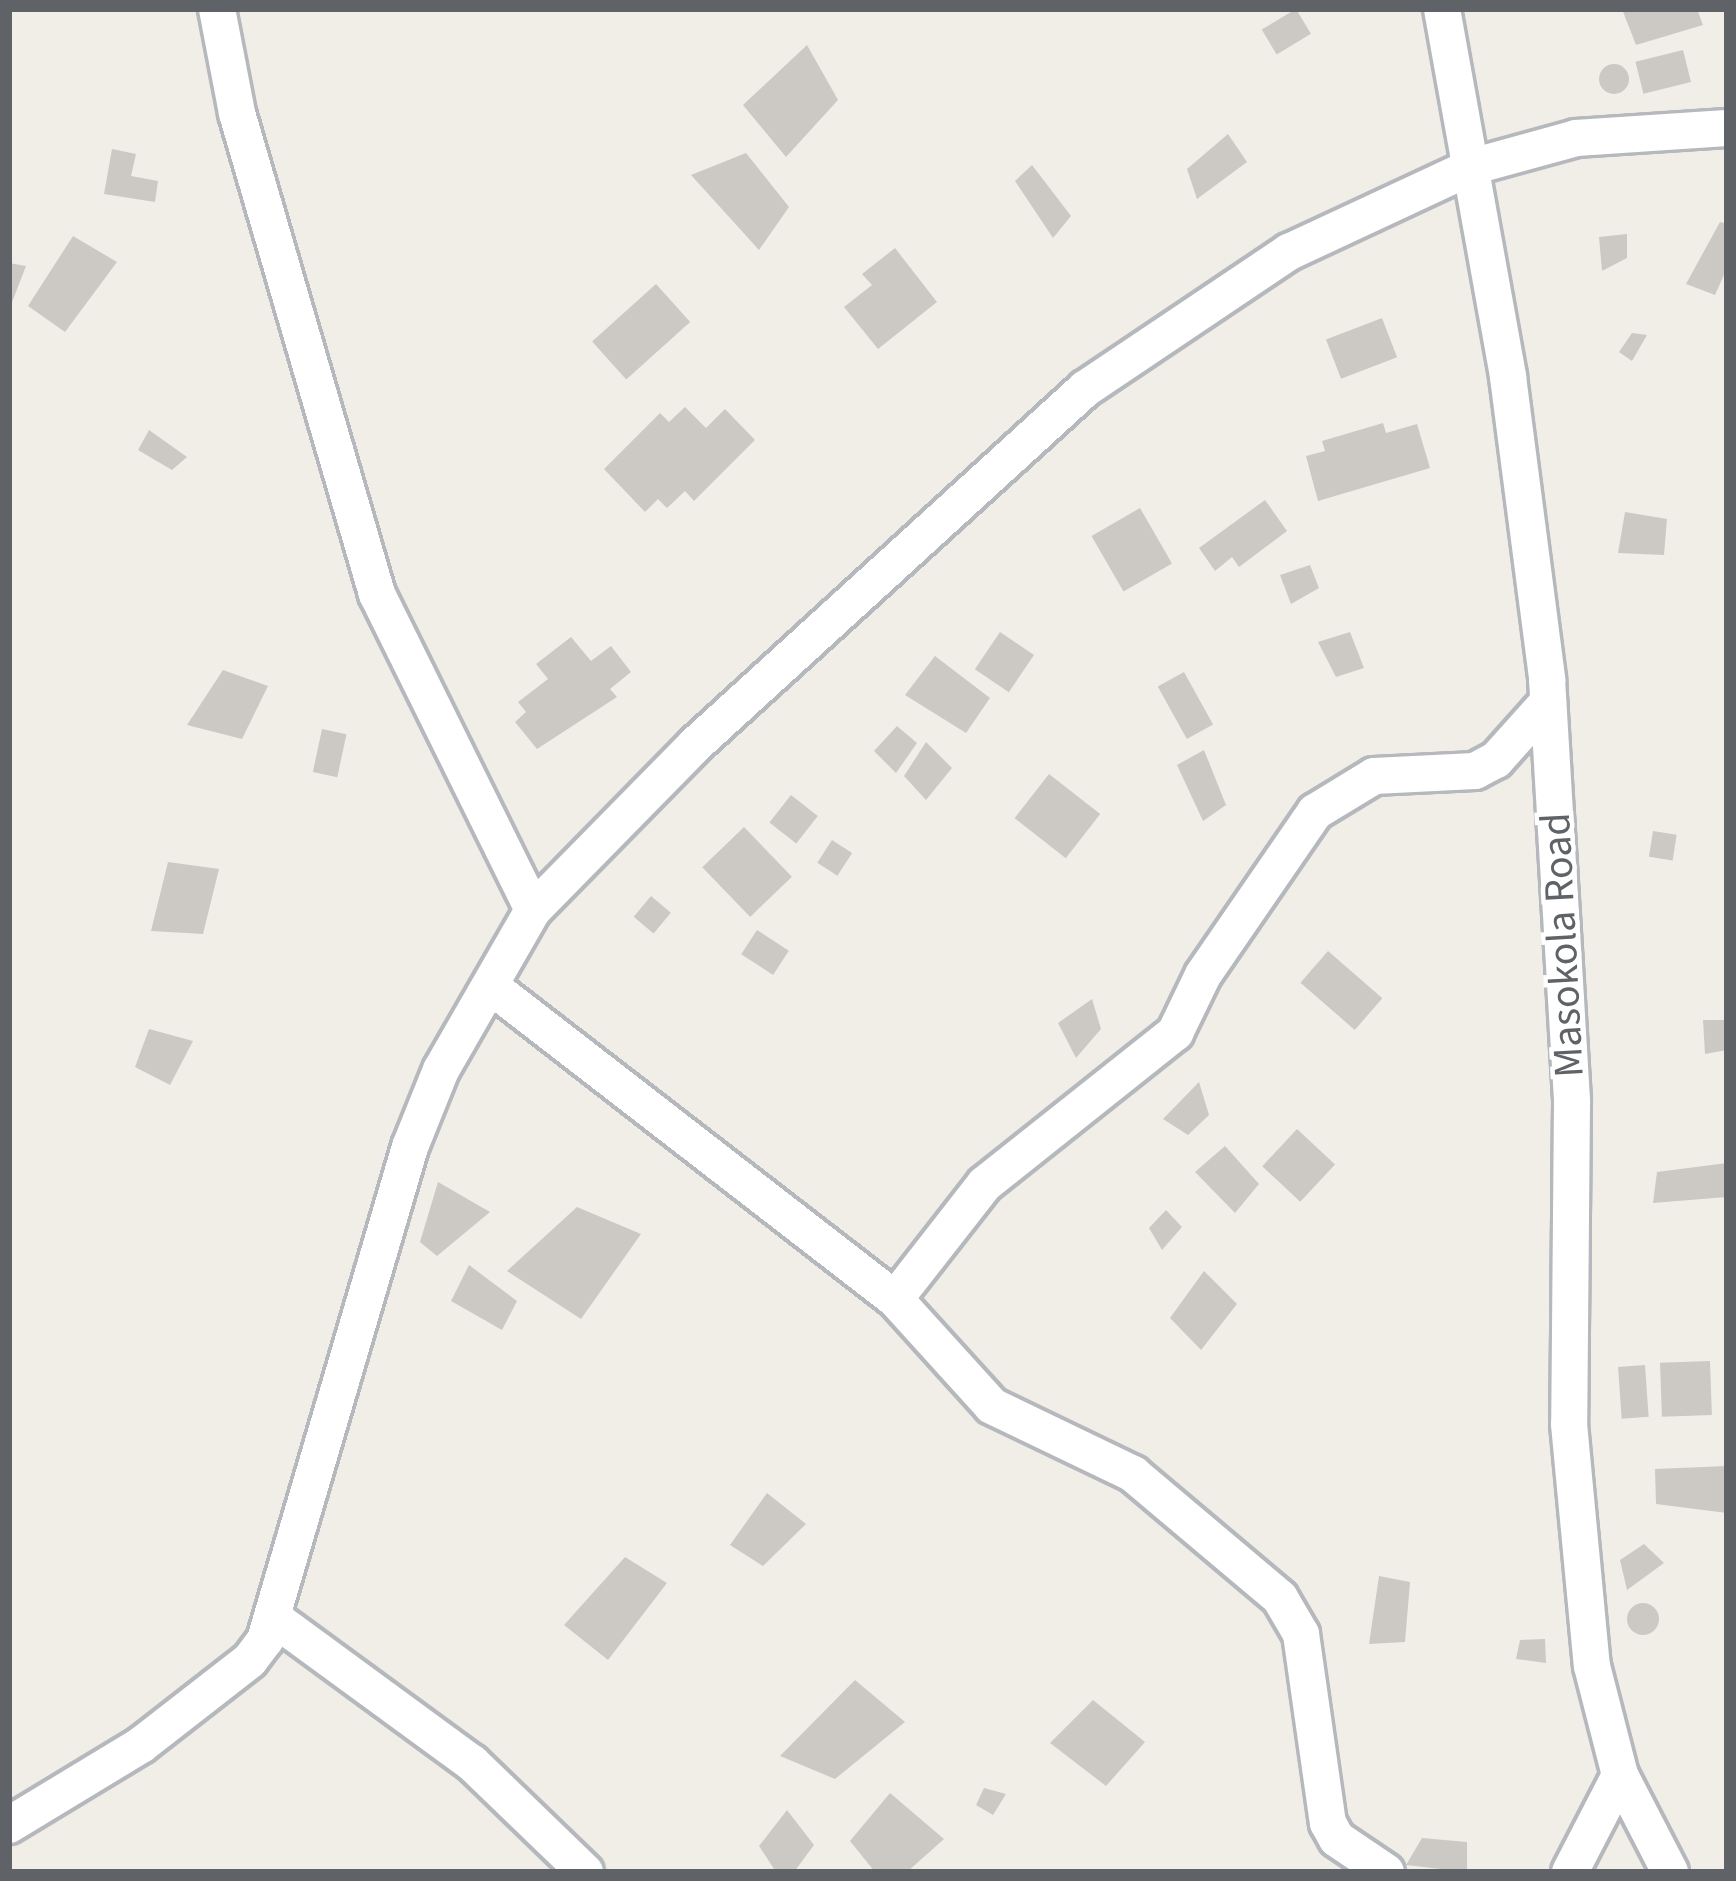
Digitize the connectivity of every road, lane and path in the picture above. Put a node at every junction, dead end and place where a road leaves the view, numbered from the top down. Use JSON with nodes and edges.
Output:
{"nodes":[{"id":1,"x":217,"y":9,"type":"edge"},
{"id":2,"x":1442,"y":9,"type":"edge"},
{"id":3,"x":1727,"y":128,"type":"edge"},
{"id":4,"x":1471,"y":167,"type":"junction"},
{"id":5,"x":1548,"y":702,"type":"junction"},
{"id":6,"x":533,"y":910,"type":"junction"},
{"id":7,"x":493,"y":988,"type":"junction"},
{"id":8,"x":895,"y":1299,"type":"junction"},
{"id":9,"x":275,"y":1619,"type":"junction"},
{"id":10,"x":1620,"y":1775,"type":"junction"},
{"id":11,"x":9,"y":1826,"type":"edge"},
{"id":12,"x":585,"y":1872,"type":"edge"},
{"id":13,"x":1386,"y":1872,"type":"edge"},
{"id":14,"x":1570,"y":1872,"type":"edge"},
{"id":15,"x":1670,"y":1872,"type":"edge"}],
"edges":[{"from":1,"to":6,"type":"street"},
{"from":2,"to":4,"type":"street","name":"Masokola Road"},
{"from":3,"to":4,"type":"street"},
{"from":4,"to":5,"type":"street","name":"Masokola Road"},
{"from":4,"to":6,"type":"street"},
{"from":5,"to":8,"type":"street"},
{"from":5,"to":10,"type":"street","name":"Masokola Road"},
{"from":6,"to":7,"type":"street"},
{"from":7,"to":8,"type":"street"},
{"from":7,"to":9,"type":"street"},
{"from":8,"to":13,"type":"street"},
{"from":9,"to":11,"type":"street"},
{"from":9,"to":12,"type":"street"},
{"from":10,"to":14,"type":"street"},
{"from":10,"to":15,"type":"street","name":"Masokola Road"}]}
